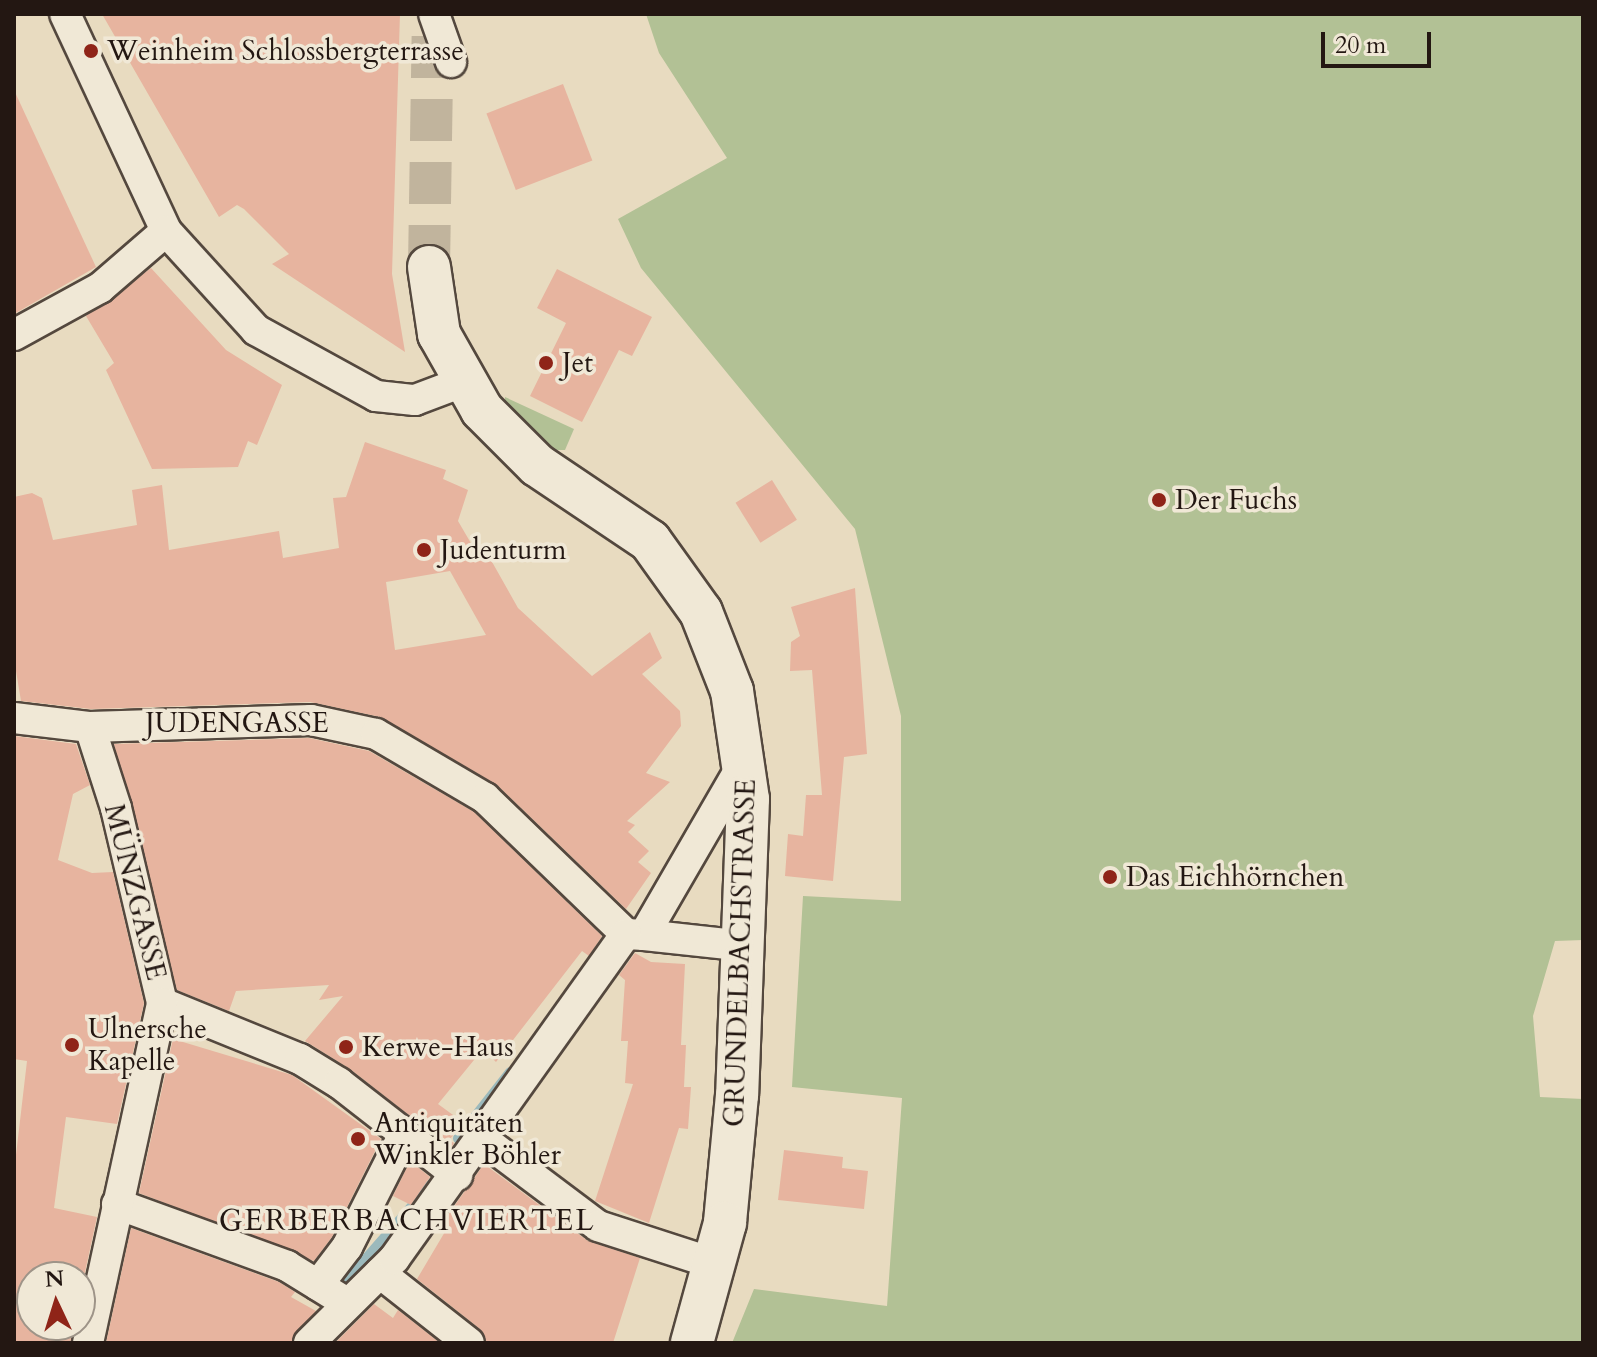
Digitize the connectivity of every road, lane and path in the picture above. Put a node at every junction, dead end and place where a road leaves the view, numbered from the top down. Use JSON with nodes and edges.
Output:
{"nodes":[{"id":1,"x":434,"y":14,"type":"edge"},
{"id":2,"x":67,"y":18,"type":"edge"},
{"id":3,"x":451,"y":62,"type":"dead end"},
{"id":4,"x":166,"y":231,"type":"junction"},
{"id":5,"x":429,"y":267,"type":"tunnel mouth"},
{"id":6,"x":14,"y":335,"type":"edge"},
{"id":7,"x":463,"y":382,"type":"junction"},
{"id":8,"x":14,"y":718,"type":"edge"},
{"id":9,"x":90,"y":727,"type":"junction"},
{"id":10,"x":746,"y":759,"type":"junction"},
{"id":11,"x":635,"y":934,"type":"junction"},
{"id":12,"x":746,"y":946,"type":"junction"},
{"id":13,"x":162,"y":1003,"type":"junction"},
{"id":14,"x":403,"y":1136,"type":"junction"},
{"id":15,"x":481,"y":1138,"type":"junction"},
{"id":16,"x":457,"y":1175,"type":"junction"},
{"id":17,"x":117,"y":1204,"type":"junction"},
{"id":18,"x":716,"y":1264,"type":"junction"},
{"id":19,"x":380,"y":1273,"type":"junction"},
{"id":20,"x":318,"y":1285,"type":"junction"},
{"id":21,"x":347,"y":1303,"type":"junction"},
{"id":22,"x":88,"y":1343,"type":"edge"},
{"id":23,"x":309,"y":1343,"type":"edge"},
{"id":24,"x":469,"y":1343,"type":"edge"},
{"id":25,"x":692,"y":1343,"type":"edge"}],
"edges":[{"from":1,"to":3,"type":"street"},
{"from":2,"to":4,"type":"street"},
{"from":4,"to":6,"type":"street"},
{"from":4,"to":7,"type":"street"},
{"from":5,"to":7,"type":"main road","name":"GRUNDELBACHSTRASSE"},
{"from":7,"to":10,"type":"main road","name":"GRUNDELBACHSTRASSE"},
{"from":8,"to":9,"type":"street","name":"JUDENGASSE"},
{"from":9,"to":11,"type":"street","name":"JUDENGASSE"},
{"from":9,"to":13,"type":"street","name":"MÜNZGASSE"},
{"from":10,"to":11,"type":"street"},
{"from":10,"to":12,"type":"main road","name":"GRUNDELBACHSTRASSE"},
{"from":11,"to":12,"type":"street"},
{"from":11,"to":15,"type":"street"},
{"from":12,"to":18,"type":"main road","name":"GRUNDELBACHSTRASSE"},
{"from":13,"to":14,"type":"street","name":"MÜNZGASSE"},
{"from":13,"to":17,"type":"street"},
{"from":14,"to":16,"type":"street","name":"MÜNZGASSE"},
{"from":14,"to":20,"type":"street"},
{"from":15,"to":16,"type":"street"},
{"from":15,"to":18,"type":"street"},
{"from":16,"to":19,"type":"street"},
{"from":17,"to":20,"type":"street"},
{"from":17,"to":22,"type":"street"},
{"from":18,"to":25,"type":"main road","name":"GRUNDELBACHSTRASSE"},
{"from":19,"to":21,"type":"street"},
{"from":19,"to":24,"type":"street"},
{"from":20,"to":21,"type":"street"},
{"from":21,"to":23,"type":"street"}]}
